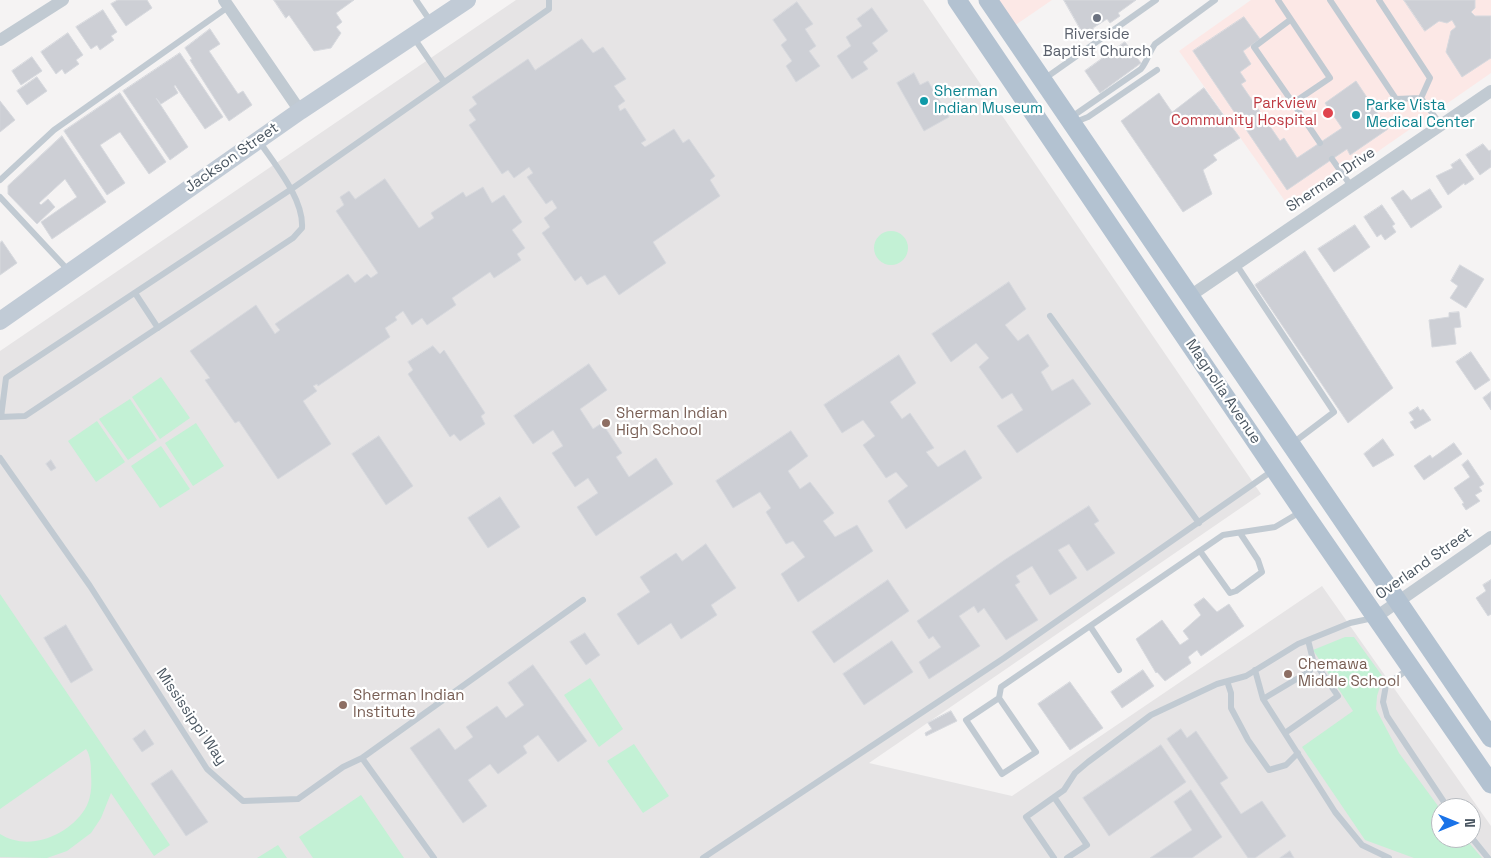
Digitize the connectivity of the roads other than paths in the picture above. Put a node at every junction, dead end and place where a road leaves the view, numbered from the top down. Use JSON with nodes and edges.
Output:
{"nodes":[{"id":1,"x":63,"y":0,"type":"edge"},
{"id":2,"x":416,"y":0,"type":"edge"},
{"id":3,"x":549,"y":0,"type":"edge"},
{"id":4,"x":957,"y":0,"type":"edge"},
{"id":5,"x":988,"y":0,"type":"edge"},
{"id":6,"x":1156,"y":0,"type":"edge"},
{"id":7,"x":1215,"y":0,"type":"edge"},
{"id":8,"x":1278,"y":0,"type":"edge"},
{"id":9,"x":1330,"y":0,"type":"edge"},
{"id":10,"x":1379,"y":0,"type":"edge"},
{"id":11,"x":465,"y":1,"type":"edge"},
{"id":12,"x":226,"y":3,"type":"edge"},
{"id":13,"x":1290,"y":20,"type":"junction"},
{"id":14,"x":432,"y":24,"type":"junction"},
{"id":15,"x":413,"y":36,"type":"junction"},
{"id":16,"x":0,"y":40,"type":"edge"},
{"id":17,"x":1157,"y":70,"type":"dead end"},
{"id":18,"x":1043,"y":80,"type":"junction"},
{"id":19,"x":444,"y":82,"type":"junction"},
{"id":20,"x":1491,"y":91,"type":"edge"},
{"id":21,"x":1421,"y":98,"type":"junction"},
{"id":22,"x":1292,"y":103,"type":"junction"},
{"id":23,"x":300,"y":111,"type":"junction"},
{"id":24,"x":1070,"y":121,"type":"junction"},
{"id":25,"x":1441,"y":126,"type":"junction"},
{"id":26,"x":1051,"y":138,"type":"junction"},
{"id":27,"x":259,"y":140,"type":"junction"},
{"id":28,"x":1320,"y":143,"type":"dead end"},
{"id":29,"x":1332,"y":159,"type":"dead end"},
{"id":30,"x":0,"y":180,"type":"edge"},
{"id":31,"x":1352,"y":186,"type":"junction"},
{"id":32,"x":290,"y":190,"type":"junction"},
{"id":33,"x":0,"y":197,"type":"edge"},
{"id":34,"x":1236,"y":264,"type":"junction"},
{"id":35,"x":70,"y":272,"type":"junction"},
{"id":36,"x":135,"y":292,"type":"junction"},
{"id":37,"x":1190,"y":296,"type":"junction"},
{"id":38,"x":1050,"y":316,"type":"dead end"},
{"id":39,"x":0,"y":321,"type":"edge"},
{"id":40,"x":158,"y":328,"type":"junction"},
{"id":41,"x":0,"y":417,"type":"edge"},
{"id":42,"x":1290,"y":445,"type":"junction"},
{"id":43,"x":0,"y":458,"type":"edge"},
{"id":44,"x":1275,"y":469,"type":"junction"},
{"id":45,"x":1303,"y":511,"type":"junction"},
{"id":46,"x":1198,"y":523,"type":"junction"},
{"id":47,"x":1240,"y":533,"type":"junction"},
{"id":48,"x":1491,"y":538,"type":"edge"},
{"id":49,"x":1200,"y":551,"type":"junction"},
{"id":50,"x":583,"y":600,"type":"dead end"},
{"id":51,"x":1398,"y":601,"type":"junction"},
{"id":52,"x":1376,"y":617,"type":"junction"},
{"id":53,"x":1090,"y":626,"type":"junction"},
{"id":54,"x":1308,"y":640,"type":"junction"},
{"id":55,"x":1313,"y":660,"type":"junction"},
{"id":56,"x":1411,"y":667,"type":"junction"},
{"id":57,"x":1119,"y":670,"type":"dead end"},
{"id":58,"x":1255,"y":670,"type":"junction"},
{"id":59,"x":1228,"y":681,"type":"junction"},
{"id":60,"x":999,"y":698,"type":"junction"},
{"id":61,"x":1263,"y":699,"type":"junction"},
{"id":62,"x":1285,"y":733,"type":"junction"},
{"id":63,"x":1491,"y":737,"type":"edge"},
{"id":64,"x":1298,"y":753,"type":"junction"},
{"id":65,"x":362,"y":758,"type":"junction"},
{"id":66,"x":1491,"y":784,"type":"edge"},
{"id":67,"x":1054,"y":797,"type":"junction"},
{"id":68,"x":1441,"y":798,"type":"edge"},
{"id":69,"x":1480,"y":848,"type":"edge"},
{"id":70,"x":434,"y":858,"type":"edge"},
{"id":71,"x":704,"y":858,"type":"edge"},
{"id":72,"x":1054,"y":858,"type":"edge"},
{"id":73,"x":1067,"y":858,"type":"edge"},
{"id":74,"x":1389,"y":858,"type":"edge"},
{"id":75,"x":1488,"y":858,"type":"edge"}],
"edges":[{"from":1,"to":16,"type":"street"},
{"from":2,"to":14,"type":"lane"},
{"from":3,"to":19,"type":"lane"},
{"from":4,"to":26,"type":"main road","name":"Magnolia Avenue"},
{"from":5,"to":18,"type":"main road","name":"Magnolia Avenue"},
{"from":6,"to":18,"type":"lane"},
{"from":7,"to":24,"type":"lane"},
{"from":8,"to":13,"type":"lane"},
{"from":9,"to":21,"type":"lane"},
{"from":10,"to":21,"type":"lane"},
{"from":11,"to":14,"type":"street","name":"Jackson Street"},
{"from":12,"to":23,"type":"street"},
{"from":12,"to":30,"type":"lane"},
{"from":13,"to":22,"type":"lane"},
{"from":13,"to":22,"type":"lane"},
{"from":14,"to":15,"type":"street","name":"Jackson Street"},
{"from":15,"to":19,"type":"lane"},
{"from":15,"to":23,"type":"street","name":"Jackson Street"},
{"from":17,"to":24,"type":"lane"},
{"from":18,"to":24,"type":"main road","name":"Magnolia Avenue"},
{"from":19,"to":32,"type":"lane"},
{"from":20,"to":25,"type":"street","name":"Sherman Drive"},
{"from":21,"to":25,"type":"lane"},
{"from":22,"to":28,"type":"lane"},
{"from":23,"to":27,"type":"street","name":"Jackson Street"},
{"from":24,"to":26,"type":"main road"},
{"from":24,"to":37,"type":"main road","name":"Magnolia Avenue"},
{"from":25,"to":31,"type":"street","name":"Sherman Drive"},
{"from":26,"to":44,"type":"main road","name":"Magnolia Avenue"},
{"from":27,"to":32,"type":"lane"},
{"from":27,"to":35,"type":"street","name":"Jackson Street"},
{"from":29,"to":31,"type":"lane"},
{"from":31,"to":34,"type":"street","name":"Sherman Drive"},
{"from":32,"to":36,"type":"lane"},
{"from":32,"to":40,"type":"lane"},
{"from":33,"to":35,"type":"lane"},
{"from":34,"to":37,"type":"street","name":"Sherman Drive"},
{"from":34,"to":42,"type":"lane"},
{"from":35,"to":39,"type":"street","name":"Jackson Street"},
{"from":36,"to":40,"type":"lane"},
{"from":36,"to":41,"type":"lane"},
{"from":37,"to":42,"type":"main road","name":"Magnolia Avenue"},
{"from":38,"to":46,"type":"lane"},
{"from":40,"to":41,"type":"lane"},
{"from":42,"to":51,"type":"main road","name":"Magnolia Avenue"},
{"from":43,"to":65,"type":"lane","name":"Mississippi Way"},
{"from":44,"to":45,"type":"main road","name":"Magnolia Avenue"},
{"from":44,"to":46,"type":"lane"},
{"from":45,"to":47,"type":"lane"},
{"from":45,"to":52,"type":"main road","name":"Magnolia Avenue"},
{"from":46,"to":71,"type":"lane"},
{"from":47,"to":49,"type":"lane"},
{"from":47,"to":49,"type":"lane"},
{"from":48,"to":51,"type":"street","name":"Overland Street"},
{"from":49,"to":53,"type":"lane"},
{"from":50,"to":65,"type":"lane","name":"Mississippi Way"},
{"from":51,"to":52,"type":"street","name":"Overland Street"},
{"from":51,"to":63,"type":"main road","name":"Magnolia Avenue"},
{"from":52,"to":54,"type":"lane"},
{"from":52,"to":56,"type":"main road","name":"Magnolia Avenue"},
{"from":53,"to":57,"type":"lane"},
{"from":53,"to":60,"type":"lane"},
{"from":54,"to":55,"type":"lane"},
{"from":54,"to":58,"type":"lane"},
{"from":55,"to":61,"type":"lane"},
{"from":55,"to":62,"type":"lane"},
{"from":56,"to":66,"type":"main road","name":"Magnolia Avenue"},
{"from":56,"to":68,"type":"lane"},
{"from":58,"to":59,"type":"lane"},
{"from":58,"to":61,"type":"lane"},
{"from":59,"to":64,"type":"lane"},
{"from":59,"to":67,"type":"lane"},
{"from":60,"to":60,"type":"lane"},
{"from":61,"to":62,"type":"lane"},
{"from":62,"to":64,"type":"lane"},
{"from":64,"to":74,"type":"lane"},
{"from":65,"to":70,"type":"lane"},
{"from":67,"to":72,"type":"lane"},
{"from":67,"to":73,"type":"lane"},
{"from":69,"to":75,"type":"lane"}]}
